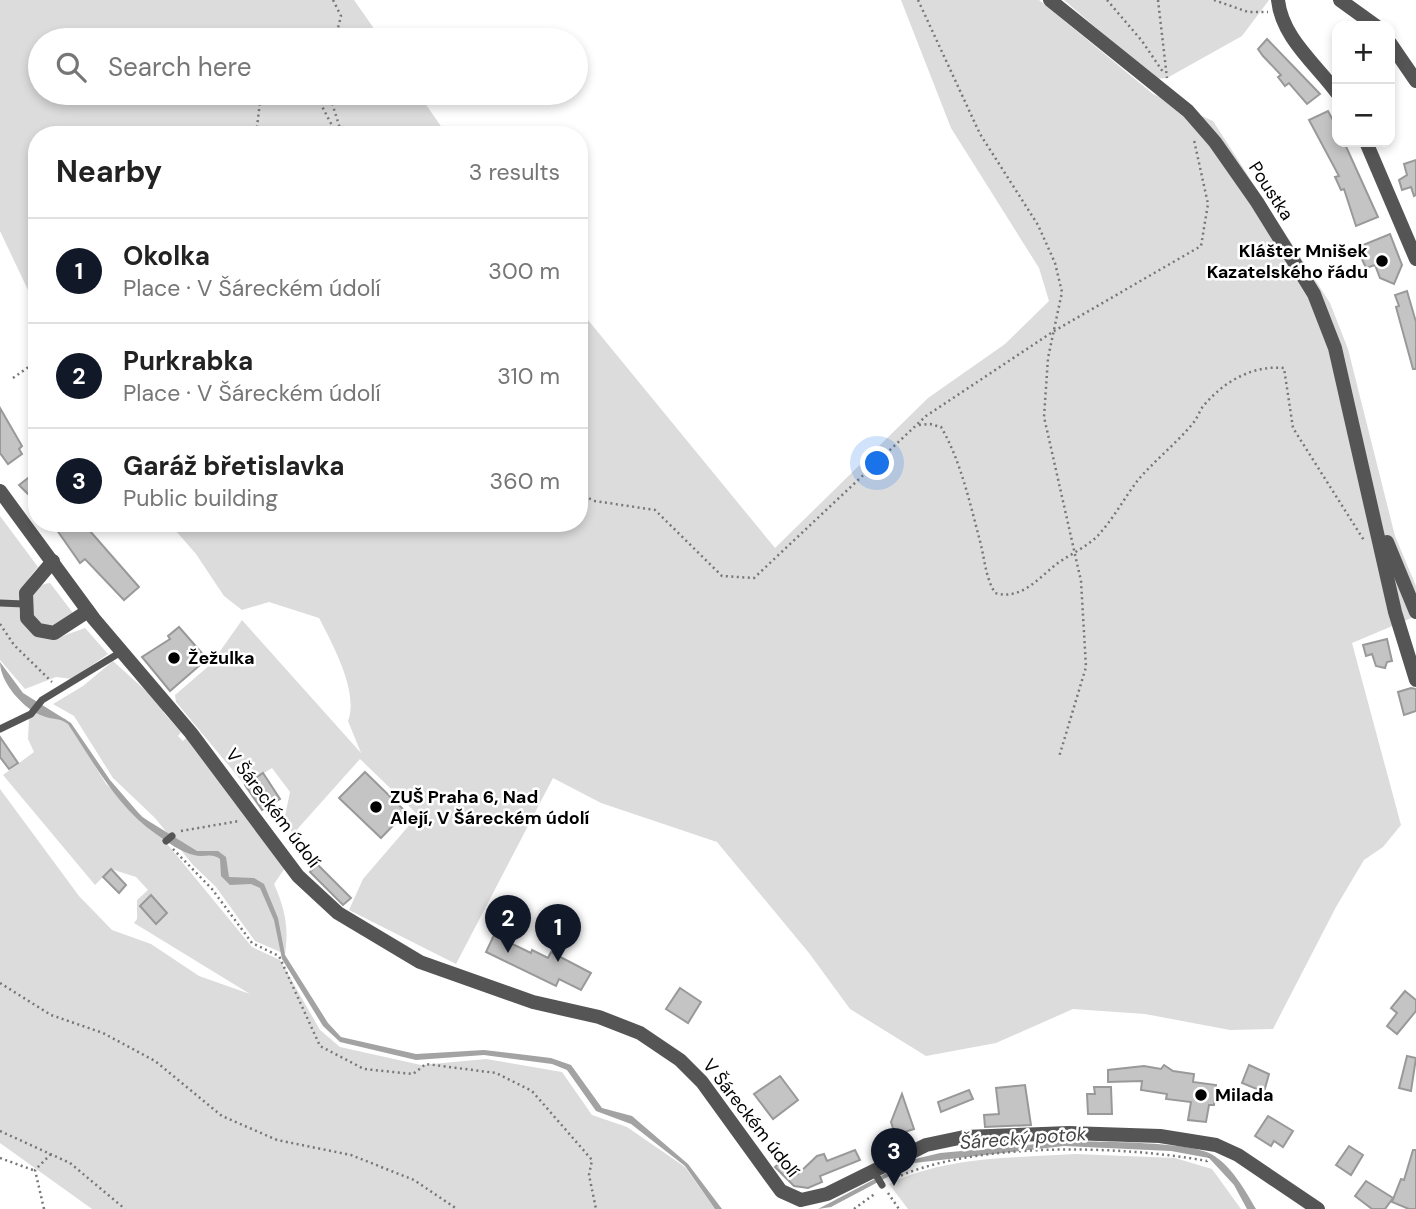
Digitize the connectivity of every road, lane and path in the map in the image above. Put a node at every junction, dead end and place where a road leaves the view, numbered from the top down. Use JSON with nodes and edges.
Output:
{"nodes":[{"id":1,"x":333,"y":0,"type":"edge"},
{"id":2,"x":918,"y":0,"type":"edge"},
{"id":3,"x":1050,"y":0,"type":"edge"},
{"id":4,"x":1107,"y":0,"type":"edge"},
{"id":5,"x":1158,"y":0,"type":"edge"},
{"id":6,"x":1214,"y":0,"type":"edge"},
{"id":7,"x":1340,"y":0,"type":"edge"},
{"id":8,"x":1279,"y":6,"type":"edge"},
{"id":9,"x":1369,"y":21,"type":"edge"},
{"id":10,"x":338,"y":28,"type":"edge"},
{"id":11,"x":1395,"y":50,"type":"edge"},
{"id":12,"x":1167,"y":78,"type":"dead end"},
{"id":13,"x":1416,"y":81,"type":"edge"},
{"id":14,"x":1173,"y":87,"type":"dead end"},
{"id":15,"x":1332,"y":87,"type":"edge"},
{"id":16,"x":260,"y":105,"type":"edge"},
{"id":17,"x":322,"y":105,"type":"edge"},
{"id":18,"x":332,"y":105,"type":"edge"},
{"id":19,"x":257,"y":126,"type":"edge"},
{"id":20,"x":334,"y":126,"type":"edge"},
{"id":21,"x":337,"y":126,"type":"edge"},
{"id":22,"x":1194,"y":137,"type":"dead end"},
{"id":23,"x":1368,"y":147,"type":"edge"},
{"id":24,"x":1416,"y":259,"type":"edge"},
{"id":25,"x":1054,"y":331,"type":"junction"},
{"id":26,"x":28,"y":367,"type":"edge"},
{"id":27,"x":13,"y":378,"type":"dead end"},
{"id":28,"x":916,"y":426,"type":"junction"},
{"id":29,"x":0,"y":491,"type":"edge"},
{"id":30,"x":588,"y":498,"type":"edge"},
{"id":31,"x":1372,"y":508,"type":"junction"},
{"id":32,"x":28,"y":528,"type":"edge"},
{"id":33,"x":31,"y":532,"type":"edge"},
{"id":34,"x":1074,"y":550,"type":"junction"},
{"id":35,"x":1382,"y":553,"type":"junction"},
{"id":36,"x":53,"y":561,"type":"junction"},
{"id":37,"x":0,"y":603,"type":"edge"},
{"id":38,"x":24,"y":604,"type":"junction"},
{"id":39,"x":88,"y":611,"type":"junction"},
{"id":40,"x":1416,"y":612,"type":"edge"},
{"id":41,"x":0,"y":624,"type":"edge"},
{"id":42,"x":121,"y":652,"type":"junction"},
{"id":43,"x":1416,"y":680,"type":"edge"},
{"id":44,"x":60,"y":689,"type":"junction"},
{"id":45,"x":0,"y":729,"type":"edge"},
{"id":46,"x":1059,"y":757,"type":"dead end"},
{"id":47,"x":256,"y":816,"type":"junction"},
{"id":48,"x":0,"y":983,"type":"edge"},
{"id":49,"x":0,"y":1131,"type":"edge"},
{"id":50,"x":1216,"y":1145,"type":"junction"},
{"id":51,"x":51,"y":1154,"type":"junction"},
{"id":52,"x":0,"y":1158,"type":"edge"},
{"id":53,"x":34,"y":1170,"type":"junction"},
{"id":54,"x":874,"y":1172,"type":"junction"},
{"id":55,"x":882,"y":1185,"type":"junction"},
{"id":56,"x":44,"y":1209,"type":"edge"},
{"id":57,"x":125,"y":1209,"type":"edge"},
{"id":58,"x":457,"y":1209,"type":"edge"},
{"id":59,"x":596,"y":1209,"type":"edge"},
{"id":60,"x":854,"y":1209,"type":"edge"},
{"id":61,"x":899,"y":1209,"type":"edge"},
{"id":62,"x":1318,"y":1209,"type":"edge"}],
"edges":[{"from":1,"to":10,"type":"path"},
{"from":2,"to":25,"type":"path"},
{"from":3,"to":31,"type":"street","name":"Poustka"},
{"from":4,"to":14,"type":"path"},
{"from":5,"to":12,"type":"path"},
{"from":6,"to":8,"type":"path"},
{"from":7,"to":9,"type":"street"},
{"from":8,"to":15,"type":"street"},
{"from":11,"to":13,"type":"street"},
{"from":16,"to":19,"type":"path"},
{"from":17,"to":20,"type":"path"},
{"from":18,"to":21,"type":"path"},
{"from":22,"to":25,"type":"path"},
{"from":23,"to":24,"type":"street"},
{"from":25,"to":28,"type":"path"},
{"from":25,"to":34,"type":"path"},
{"from":26,"to":27,"type":"path"},
{"from":28,"to":30,"type":"path"},
{"from":28,"to":34,"type":"path"},
{"from":29,"to":32,"type":"street","name":"V Šáreckém údolí"},
{"from":31,"to":35,"type":"street","name":"Poustka"},
{"from":31,"to":40,"type":"street","name":"Poustka"},
{"from":33,"to":36,"type":"street","name":"V Šáreckém údolí"},
{"from":34,"to":35,"type":"path"},
{"from":34,"to":46,"type":"path"},
{"from":35,"to":43,"type":"street","name":"Poustka"},
{"from":36,"to":38,"type":"street"},
{"from":36,"to":39,"type":"street","name":"V Šáreckém údolí"},
{"from":37,"to":38,"type":"lane"},
{"from":38,"to":39,"type":"street"},
{"from":39,"to":42,"type":"street","name":"V Šáreckém údolí"},
{"from":41,"to":44,"type":"path"},
{"from":42,"to":44,"type":"lane"},
{"from":42,"to":47,"type":"street","name":"V Šáreckém údolí"},
{"from":44,"to":45,"type":"lane"},
{"from":47,"to":54,"type":"street","name":"V Šáreckém údolí"},
{"from":47,"to":59,"type":"path"},
{"from":48,"to":58,"type":"path"},
{"from":49,"to":51,"type":"path"},
{"from":50,"to":54,"type":"street","name":"V Šáreckém údolí"},
{"from":50,"to":55,"type":"path"},
{"from":50,"to":62,"type":"street","name":"V Šáreckém údolí"},
{"from":51,"to":53,"type":"path"},
{"from":51,"to":57,"type":"path"},
{"from":52,"to":53,"type":"path"},
{"from":53,"to":56,"type":"path"},
{"from":54,"to":55,"type":"lane"},
{"from":55,"to":60,"type":"path"},
{"from":55,"to":61,"type":"path"}]}
